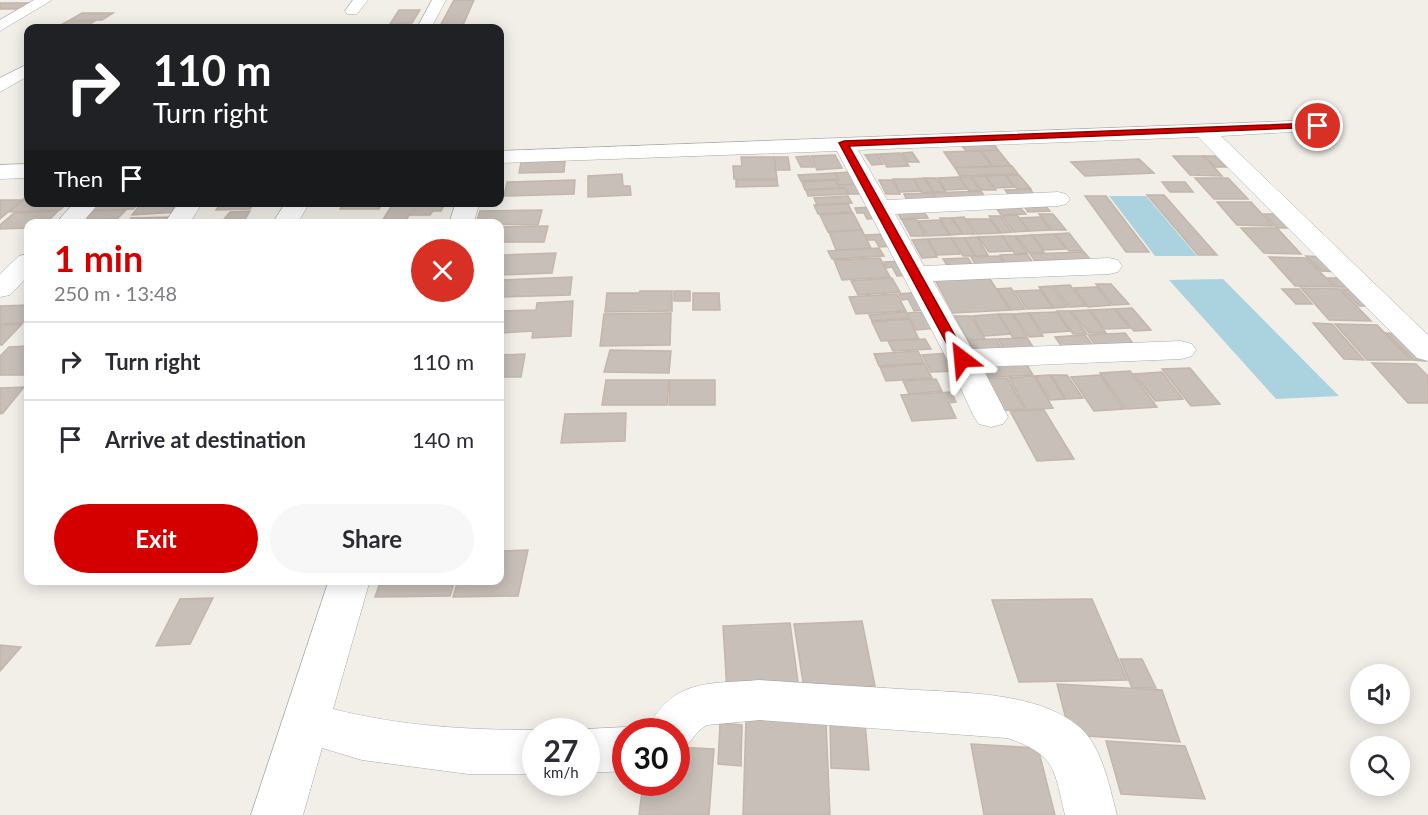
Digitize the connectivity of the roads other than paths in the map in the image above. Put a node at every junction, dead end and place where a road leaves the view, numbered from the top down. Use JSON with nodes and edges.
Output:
{"nodes":[{"id":1,"x":45,"y":0,"type":"edge"},
{"id":2,"x":439,"y":0,"type":"edge"},
{"id":3,"x":426,"y":24,"type":"edge"},
{"id":4,"x":0,"y":26,"type":"edge"},
{"id":5,"x":24,"y":71,"type":"edge"},
{"id":6,"x":0,"y":86,"type":"edge"},
{"id":7,"x":1318,"y":126,"type":"dead end"},
{"id":8,"x":1203,"y":130,"type":"junction"},
{"id":9,"x":844,"y":143,"type":"junction"},
{"id":10,"x":504,"y":157,"type":"edge"},
{"id":11,"x":24,"y":171,"type":"edge"},
{"id":12,"x":1,"y":173,"type":"edge"},
{"id":13,"x":1059,"y":200,"type":"dead end"},
{"id":14,"x":84,"y":207,"type":"edge"},
{"id":15,"x":879,"y":208,"type":"junction"},
{"id":16,"x":73,"y":219,"type":"edge"},
{"id":17,"x":24,"y":266,"type":"edge"},
{"id":18,"x":1109,"y":266,"type":"dead end"},
{"id":19,"x":915,"y":274,"type":"junction"},
{"id":20,"x":0,"y":290,"type":"edge"},
{"id":21,"x":1181,"y":350,"type":"dead end"},
{"id":22,"x":1428,"y":352,"type":"edge"},
{"id":23,"x":962,"y":359,"type":"junction"},
{"id":24,"x":991,"y":417,"type":"dead end"},
{"id":25,"x":348,"y":585,"type":"edge"},
{"id":26,"x":681,"y":718,"type":"edge"},
{"id":27,"x":306,"y":723,"type":"junction"},
{"id":28,"x":522,"y":752,"type":"edge"},
{"id":29,"x":277,"y":815,"type":"edge"},
{"id":30,"x":1091,"y":815,"type":"edge"}],
"edges":[{"from":1,"to":4,"type":"street"},
{"from":2,"to":3,"type":"street"},
{"from":5,"to":6,"type":"street"},
{"from":7,"to":8,"type":"street"},
{"from":8,"to":9,"type":"street"},
{"from":8,"to":22,"type":"street"},
{"from":9,"to":10,"type":"street"},
{"from":9,"to":15,"type":"street"},
{"from":11,"to":12,"type":"street"},
{"from":13,"to":15,"type":"street"},
{"from":14,"to":16,"type":"street"},
{"from":15,"to":19,"type":"street"},
{"from":17,"to":20,"type":"street"},
{"from":18,"to":19,"type":"street"},
{"from":19,"to":23,"type":"street"},
{"from":21,"to":23,"type":"street"},
{"from":23,"to":24,"type":"street"},
{"from":25,"to":27,"type":"street"},
{"from":26,"to":30,"type":"street"},
{"from":27,"to":28,"type":"street"},
{"from":27,"to":29,"type":"street"}]}
